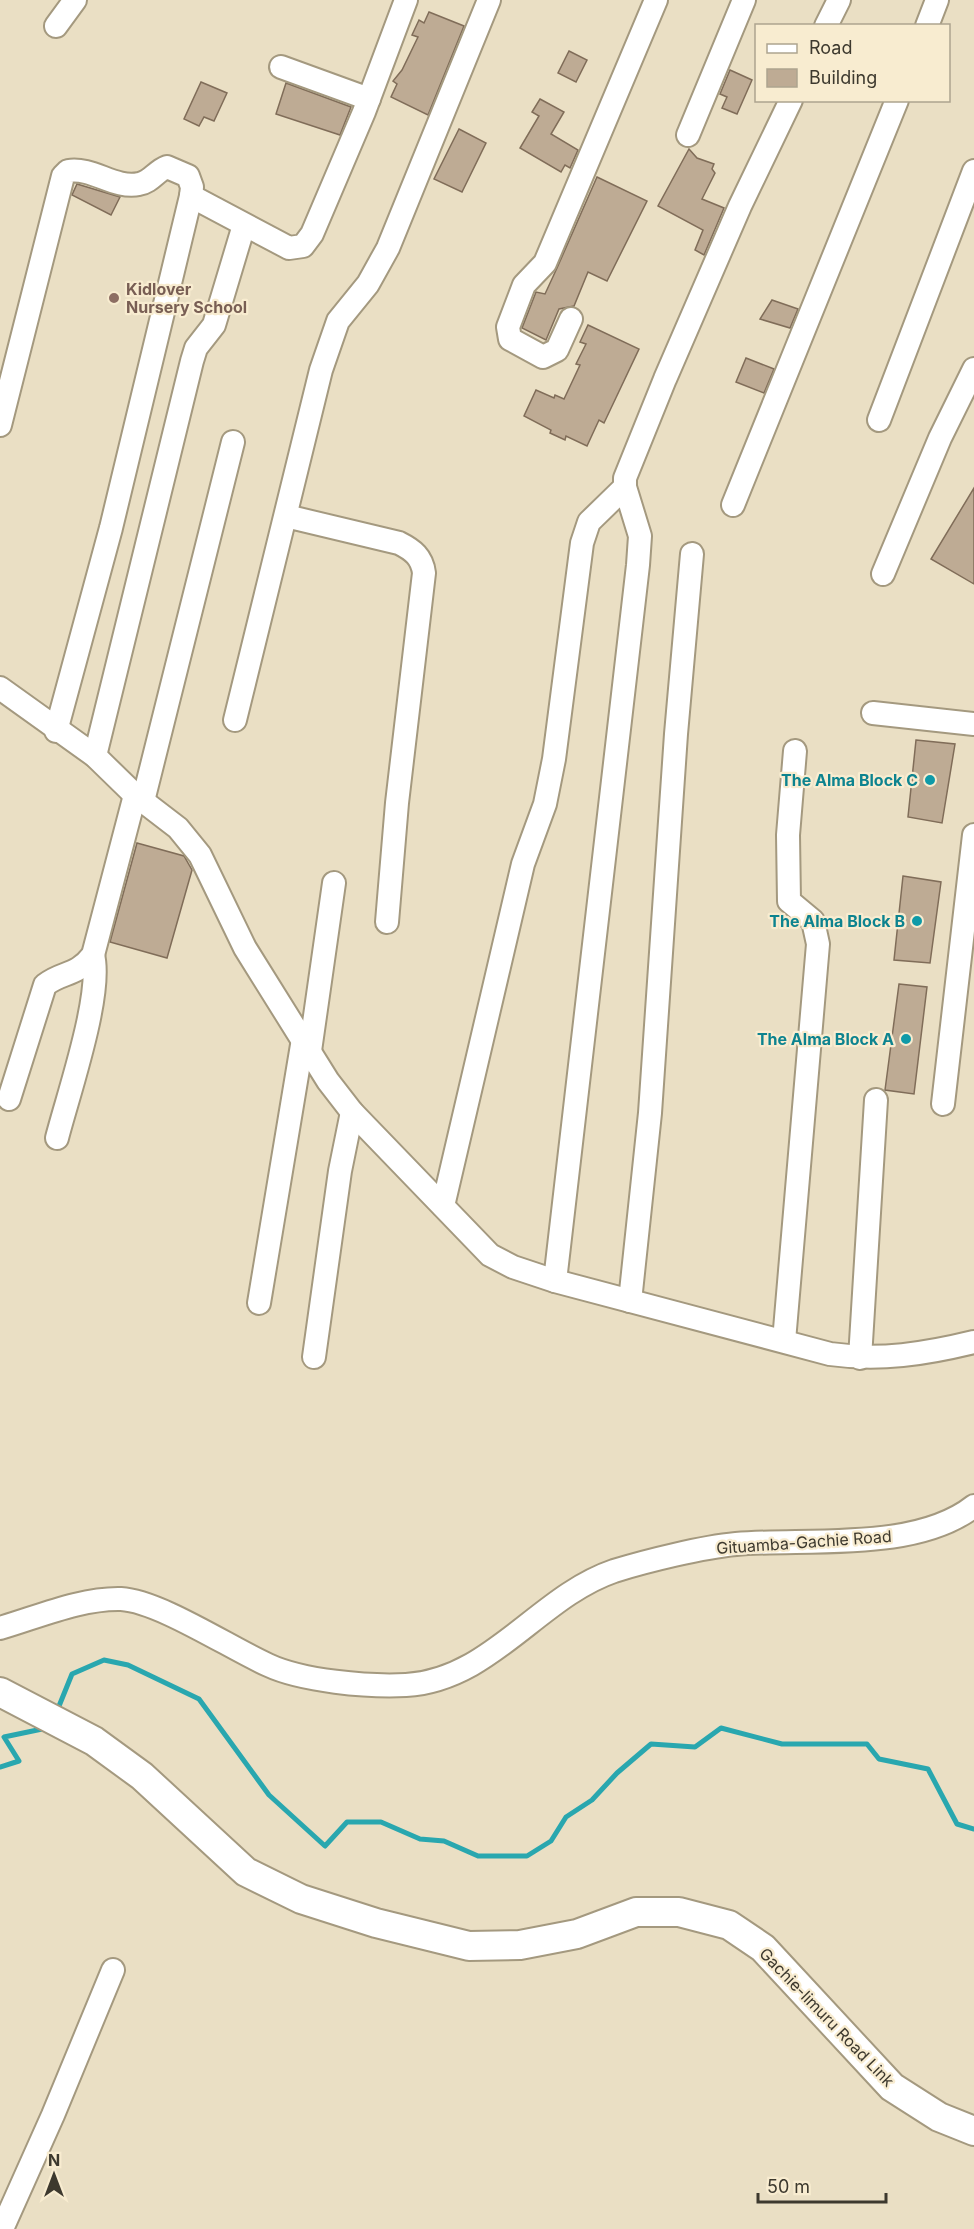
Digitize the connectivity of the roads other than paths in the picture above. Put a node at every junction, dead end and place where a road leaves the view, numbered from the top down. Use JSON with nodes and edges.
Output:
{"nodes":[{"id":1,"x":75,"y":0,"type":"edge"},
{"id":2,"x":406,"y":0,"type":"edge"},
{"id":3,"x":489,"y":0,"type":"edge"},
{"id":4,"x":656,"y":0,"type":"edge"},
{"id":5,"x":744,"y":0,"type":"edge"},
{"id":6,"x":839,"y":0,"type":"edge"},
{"id":7,"x":937,"y":0,"type":"edge"},
{"id":8,"x":827,"y":24,"type":"edge"},
{"id":9,"x":928,"y":24,"type":"edge"},
{"id":10,"x":56,"y":26,"type":"dead end"},
{"id":11,"x":281,"y":67,"type":"dead end"},
{"id":12,"x":369,"y":99,"type":"junction"},
{"id":13,"x":790,"y":102,"type":"edge"},
{"id":14,"x":896,"y":102,"type":"edge"},
{"id":15,"x":688,"y":135,"type":"dead end"},
{"id":16,"x":974,"y":171,"type":"edge"},
{"id":17,"x":191,"y":196,"type":"junction"},
{"id":18,"x":244,"y":225,"type":"junction"},
{"id":19,"x":571,"y":319,"type":"dead end"},
{"id":20,"x":974,"y":369,"type":"edge"},
{"id":21,"x":879,"y":420,"type":"dead end"},
{"id":22,"x":0,"y":425,"type":"edge"},
{"id":23,"x":233,"y":442,"type":"dead end"},
{"id":24,"x":625,"y":487,"type":"junction"},
{"id":25,"x":733,"y":505,"type":"dead end"},
{"id":26,"x":286,"y":516,"type":"junction"},
{"id":27,"x":692,"y":554,"type":"dead end"},
{"id":28,"x":883,"y":574,"type":"dead end"},
{"id":29,"x":0,"y":688,"type":"edge"},
{"id":30,"x":873,"y":713,"type":"dead end"},
{"id":31,"x":235,"y":720,"type":"dead end"},
{"id":32,"x":974,"y":724,"type":"edge"},
{"id":33,"x":56,"y":730,"type":"junction"},
{"id":34,"x":795,"y":751,"type":"dead end"},
{"id":35,"x":95,"y":756,"type":"junction"},
{"id":36,"x":139,"y":798,"type":"junction"},
{"id":37,"x":974,"y":835,"type":"edge"},
{"id":38,"x":972,"y":881,"type":"edge"},
{"id":39,"x":334,"y":883,"type":"dead end"},
{"id":40,"x":387,"y":922,"type":"dead end"},
{"id":41,"x":93,"y":955,"type":"junction"},
{"id":42,"x":307,"y":1045,"type":"junction"},
{"id":43,"x":9,"y":1099,"type":"dead end"},
{"id":44,"x":876,"y":1100,"type":"dead end"},
{"id":45,"x":943,"y":1104,"type":"dead end"},
{"id":46,"x":352,"y":1112,"type":"junction"},
{"id":47,"x":57,"y":1138,"type":"dead end"},
{"id":48,"x":443,"y":1206,"type":"junction"},
{"id":49,"x":555,"y":1281,"type":"junction"},
{"id":50,"x":630,"y":1301,"type":"junction"},
{"id":51,"x":259,"y":1303,"type":"dead end"},
{"id":52,"x":784,"y":1341,"type":"junction"},
{"id":53,"x":974,"y":1342,"type":"edge"},
{"id":54,"x":314,"y":1357,"type":"dead end"},
{"id":55,"x":860,"y":1358,"type":"junction"},
{"id":56,"x":974,"y":1506,"type":"edge"},
{"id":57,"x":0,"y":1628,"type":"edge"},
{"id":58,"x":0,"y":1692,"type":"edge"},
{"id":59,"x":113,"y":1970,"type":"dead end"},
{"id":60,"x":974,"y":2131,"type":"edge"},
{"id":61,"x":2,"y":2229,"type":"edge"}],
"edges":[{"from":1,"to":10,"type":"street"},
{"from":2,"to":12,"type":"street"},
{"from":3,"to":26,"type":"street"},
{"from":4,"to":19,"type":"street"},
{"from":5,"to":15,"type":"street"},
{"from":6,"to":8,"type":"street"},
{"from":7,"to":9,"type":"street"},
{"from":11,"to":12,"type":"street"},
{"from":12,"to":18,"type":"street"},
{"from":13,"to":24,"type":"street"},
{"from":14,"to":25,"type":"street"},
{"from":16,"to":21,"type":"street"},
{"from":17,"to":18,"type":"street"},
{"from":17,"to":22,"type":"street"},
{"from":17,"to":33,"type":"street"},
{"from":18,"to":35,"type":"street"},
{"from":20,"to":28,"type":"street"},
{"from":23,"to":36,"type":"street"},
{"from":24,"to":48,"type":"street"},
{"from":24,"to":49,"type":"street"},
{"from":26,"to":31,"type":"street"},
{"from":26,"to":40,"type":"street"},
{"from":27,"to":50,"type":"street"},
{"from":29,"to":33,"type":"street"},
{"from":30,"to":32,"type":"street"},
{"from":33,"to":35,"type":"street"},
{"from":34,"to":52,"type":"street"},
{"from":35,"to":36,"type":"street"},
{"from":36,"to":41,"type":"street"},
{"from":36,"to":42,"type":"street"},
{"from":37,"to":38,"type":"street"},
{"from":38,"to":45,"type":"street"},
{"from":39,"to":42,"type":"street"},
{"from":41,"to":43,"type":"street"},
{"from":41,"to":47,"type":"street"},
{"from":42,"to":46,"type":"street"},
{"from":42,"to":51,"type":"street"},
{"from":44,"to":55,"type":"street"},
{"from":46,"to":48,"type":"street"},
{"from":46,"to":54,"type":"street"},
{"from":48,"to":49,"type":"street"},
{"from":49,"to":50,"type":"street"},
{"from":50,"to":52,"type":"street"},
{"from":52,"to":55,"type":"street"},
{"from":53,"to":55,"type":"street"},
{"from":56,"to":57,"type":"street","name":"Gituamba-Gachie Road"},
{"from":58,"to":60,"type":"main road","name":"Gachie-limuru Road Link"},
{"from":59,"to":61,"type":"street"}]}
